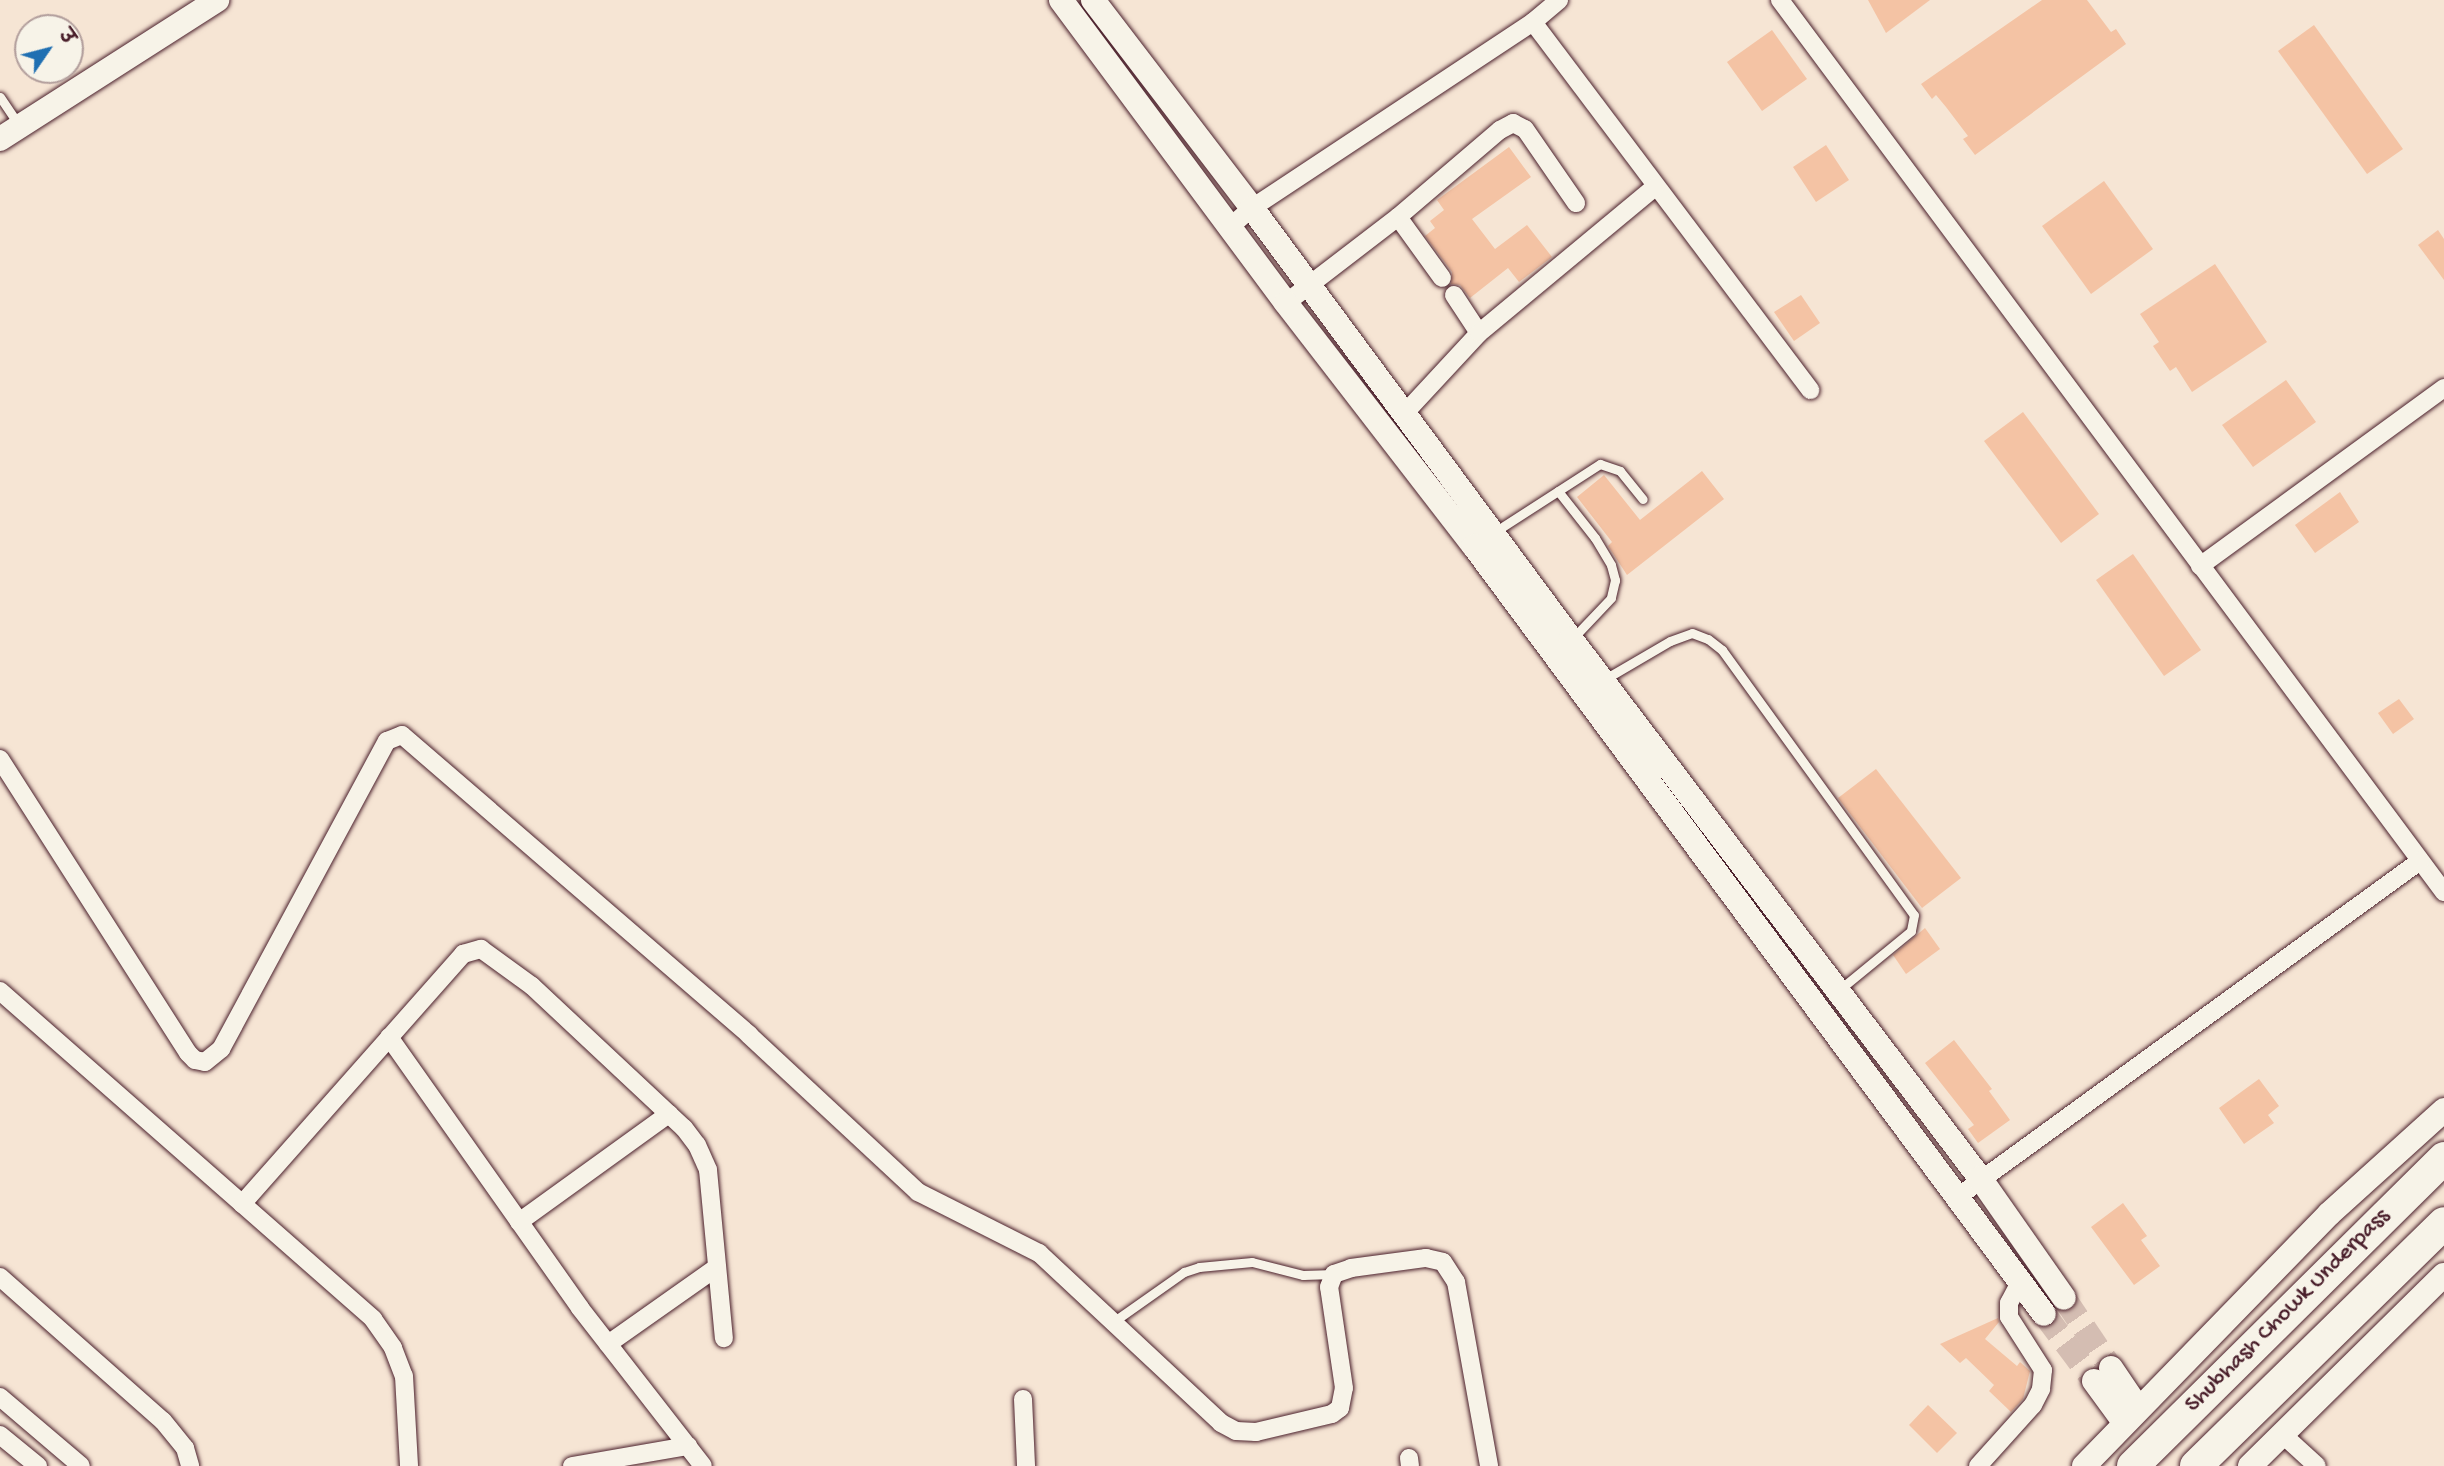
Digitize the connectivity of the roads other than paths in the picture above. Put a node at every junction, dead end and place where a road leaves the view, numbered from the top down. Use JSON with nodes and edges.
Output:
{"nodes":[{"id":1,"x":217,"y":0,"type":"edge"},
{"id":2,"x":1061,"y":0,"type":"edge"},
{"id":3,"x":1093,"y":0,"type":"edge"},
{"id":4,"x":1559,"y":0,"type":"edge"},
{"id":5,"x":1780,"y":0,"type":"edge"},
{"id":6,"x":1533,"y":22,"type":"junction"},
{"id":7,"x":0,"y":97,"type":"edge"},
{"id":8,"x":10,"y":133,"type":"edge"},
{"id":9,"x":1655,"y":187,"type":"junction"},
{"id":10,"x":1576,"y":203,"type":"dead end"},
{"id":11,"x":1252,"y":208,"type":"junction"},
{"id":12,"x":1398,"y":217,"type":"junction"},
{"id":13,"x":1231,"y":226,"type":"junction"},
{"id":14,"x":1441,"y":278,"type":"dead end"},
{"id":15,"x":1309,"y":288,"type":"junction"},
{"id":16,"x":1454,"y":295,"type":"dead end"},
{"id":17,"x":1286,"y":303,"type":"junction"},
{"id":18,"x":1479,"y":334,"type":"junction"},
{"id":19,"x":2444,"y":388,"type":"edge"},
{"id":20,"x":1810,"y":390,"type":"dead end"},
{"id":21,"x":1404,"y":414,"type":"junction"},
{"id":22,"x":1558,"y":491,"type":"junction"},
{"id":23,"x":1643,"y":499,"type":"dead end"},
{"id":24,"x":1494,"y":532,"type":"junction"},
{"id":25,"x":1474,"y":546,"type":"junction"},
{"id":26,"x":2200,"y":566,"type":"junction"},
{"id":27,"x":1571,"y":639,"type":"junction"},
{"id":28,"x":1603,"y":680,"type":"junction"},
{"id":29,"x":0,"y":759,"type":"edge"},
{"id":30,"x":2420,"y":861,"type":"junction"},
{"id":31,"x":2444,"y":892,"type":"edge"},
{"id":32,"x":1839,"y":990,"type":"junction"},
{"id":33,"x":0,"y":991,"type":"edge"},
{"id":34,"x":389,"y":1037,"type":"junction"},
{"id":35,"x":2444,"y":1110,"type":"edge"},
{"id":36,"x":669,"y":1114,"type":"junction"},
{"id":37,"x":2444,"y":1158,"type":"edge"},
{"id":38,"x":1980,"y":1178,"type":"junction"},
{"id":39,"x":1959,"y":1196,"type":"junction"},
{"id":40,"x":242,"y":1204,"type":"junction"},
{"id":41,"x":519,"y":1222,"type":"junction"},
{"id":42,"x":2444,"y":1223,"type":"edge"},
{"id":43,"x":717,"y":1267,"type":"junction"},
{"id":44,"x":1334,"y":1274,"type":"junction"},
{"id":45,"x":2444,"y":1275,"type":"edge"},
{"id":46,"x":0,"y":1277,"type":"edge"},
{"id":47,"x":2020,"y":1282,"type":"junction"},
{"id":48,"x":2064,"y":1298,"type":"tunnel mouth"},
{"id":49,"x":2044,"y":1314,"type":"tunnel mouth"},
{"id":50,"x":1113,"y":1322,"type":"junction"},
{"id":51,"x":724,"y":1338,"type":"dead end"},
{"id":52,"x":608,"y":1344,"type":"junction"},
{"id":53,"x":2103,"y":1375,"type":"tunnel mouth"},
{"id":54,"x":0,"y":1397,"type":"edge"},
{"id":55,"x":1023,"y":1399,"type":"dead end"},
{"id":56,"x":2131,"y":1415,"type":"junction"},
{"id":57,"x":2283,"y":1434,"type":"junction"},
{"id":58,"x":0,"y":1435,"type":"edge"},
{"id":59,"x":688,"y":1446,"type":"junction"},
{"id":60,"x":38,"y":1466,"type":"edge"},
{"id":61,"x":80,"y":1466,"type":"edge"},
{"id":62,"x":190,"y":1466,"type":"edge"},
{"id":63,"x":410,"y":1466,"type":"edge"},
{"id":64,"x":572,"y":1466,"type":"edge"},
{"id":65,"x":704,"y":1466,"type":"edge"},
{"id":66,"x":1026,"y":1466,"type":"edge"},
{"id":67,"x":1489,"y":1466,"type":"edge"},
{"id":68,"x":1978,"y":1466,"type":"edge"},
{"id":69,"x":2084,"y":1466,"type":"edge"},
{"id":70,"x":2133,"y":1466,"type":"edge"},
{"id":71,"x":2196,"y":1466,"type":"edge"},
{"id":72,"x":2250,"y":1466,"type":"edge"},
{"id":73,"x":2317,"y":1466,"type":"edge"}],
"edges":[{"from":1,"to":8,"type":"street"},
{"from":2,"to":13,"type":"street"},
{"from":3,"to":11,"type":"street"},
{"from":4,"to":6,"type":"street"},
{"from":5,"to":26,"type":"street"},
{"from":6,"to":9,"type":"street"},
{"from":6,"to":11,"type":"street"},
{"from":7,"to":8,"type":"lane"},
{"from":9,"to":18,"type":"street"},
{"from":9,"to":20,"type":"street"},
{"from":10,"to":12,"type":"street"},
{"from":11,"to":13,"type":"street"},
{"from":11,"to":15,"type":"street"},
{"from":12,"to":14,"type":"street"},
{"from":12,"to":15,"type":"street"},
{"from":13,"to":17,"type":"street"},
{"from":15,"to":17,"type":"street"},
{"from":15,"to":21,"type":"street"},
{"from":16,"to":18,"type":"street"},
{"from":17,"to":25,"type":"street"},
{"from":18,"to":21,"type":"street"},
{"from":19,"to":26,"type":"street"},
{"from":21,"to":24,"type":"street"},
{"from":22,"to":23,"type":"lane"},
{"from":22,"to":24,"type":"lane"},
{"from":22,"to":27,"type":"lane"},
{"from":24,"to":25,"type":"lane"},
{"from":24,"to":27,"type":"street"},
{"from":25,"to":39,"type":"street"},
{"from":26,"to":30,"type":"street"},
{"from":27,"to":28,"type":"street"},
{"from":28,"to":32,"type":"street"},
{"from":28,"to":32,"type":"lane"},
{"from":29,"to":50,"type":"street"},
{"from":30,"to":31,"type":"street"},
{"from":30,"to":38,"type":"street"},
{"from":32,"to":38,"type":"street"},
{"from":33,"to":40,"type":"street"},
{"from":34,"to":36,"type":"street"},
{"from":34,"to":40,"type":"street"},
{"from":34,"to":41,"type":"street"},
{"from":35,"to":56,"type":"street"},
{"from":36,"to":41,"type":"street"},
{"from":36,"to":43,"type":"street"},
{"from":37,"to":70,"type":"highway","name":"Shubhash Chowk Underpass"},
{"from":38,"to":39,"type":"street"},
{"from":38,"to":48,"type":"street"},
{"from":39,"to":47,"type":"street"},
{"from":40,"to":63,"type":"street"},
{"from":41,"to":52,"type":"street"},
{"from":42,"to":71,"type":"highway","name":"Shubhash Chowk Underpass"},
{"from":43,"to":51,"type":"street"},
{"from":43,"to":52,"type":"street"},
{"from":44,"to":50,"type":"lane"},
{"from":44,"to":50,"type":"street"},
{"from":44,"to":67,"type":"street"},
{"from":45,"to":57,"type":"street"},
{"from":46,"to":62,"type":"street"},
{"from":47,"to":49,"type":"street"},
{"from":47,"to":68,"type":"street"},
{"from":52,"to":59,"type":"street"},
{"from":53,"to":56,"type":"street"},
{"from":54,"to":61,"type":"street"},
{"from":55,"to":66,"type":"street"},
{"from":56,"to":69,"type":"street"},
{"from":57,"to":72,"type":"street"},
{"from":57,"to":73,"type":"street"},
{"from":58,"to":60,"type":"street"},
{"from":59,"to":64,"type":"street"},
{"from":59,"to":65,"type":"street"}]}
